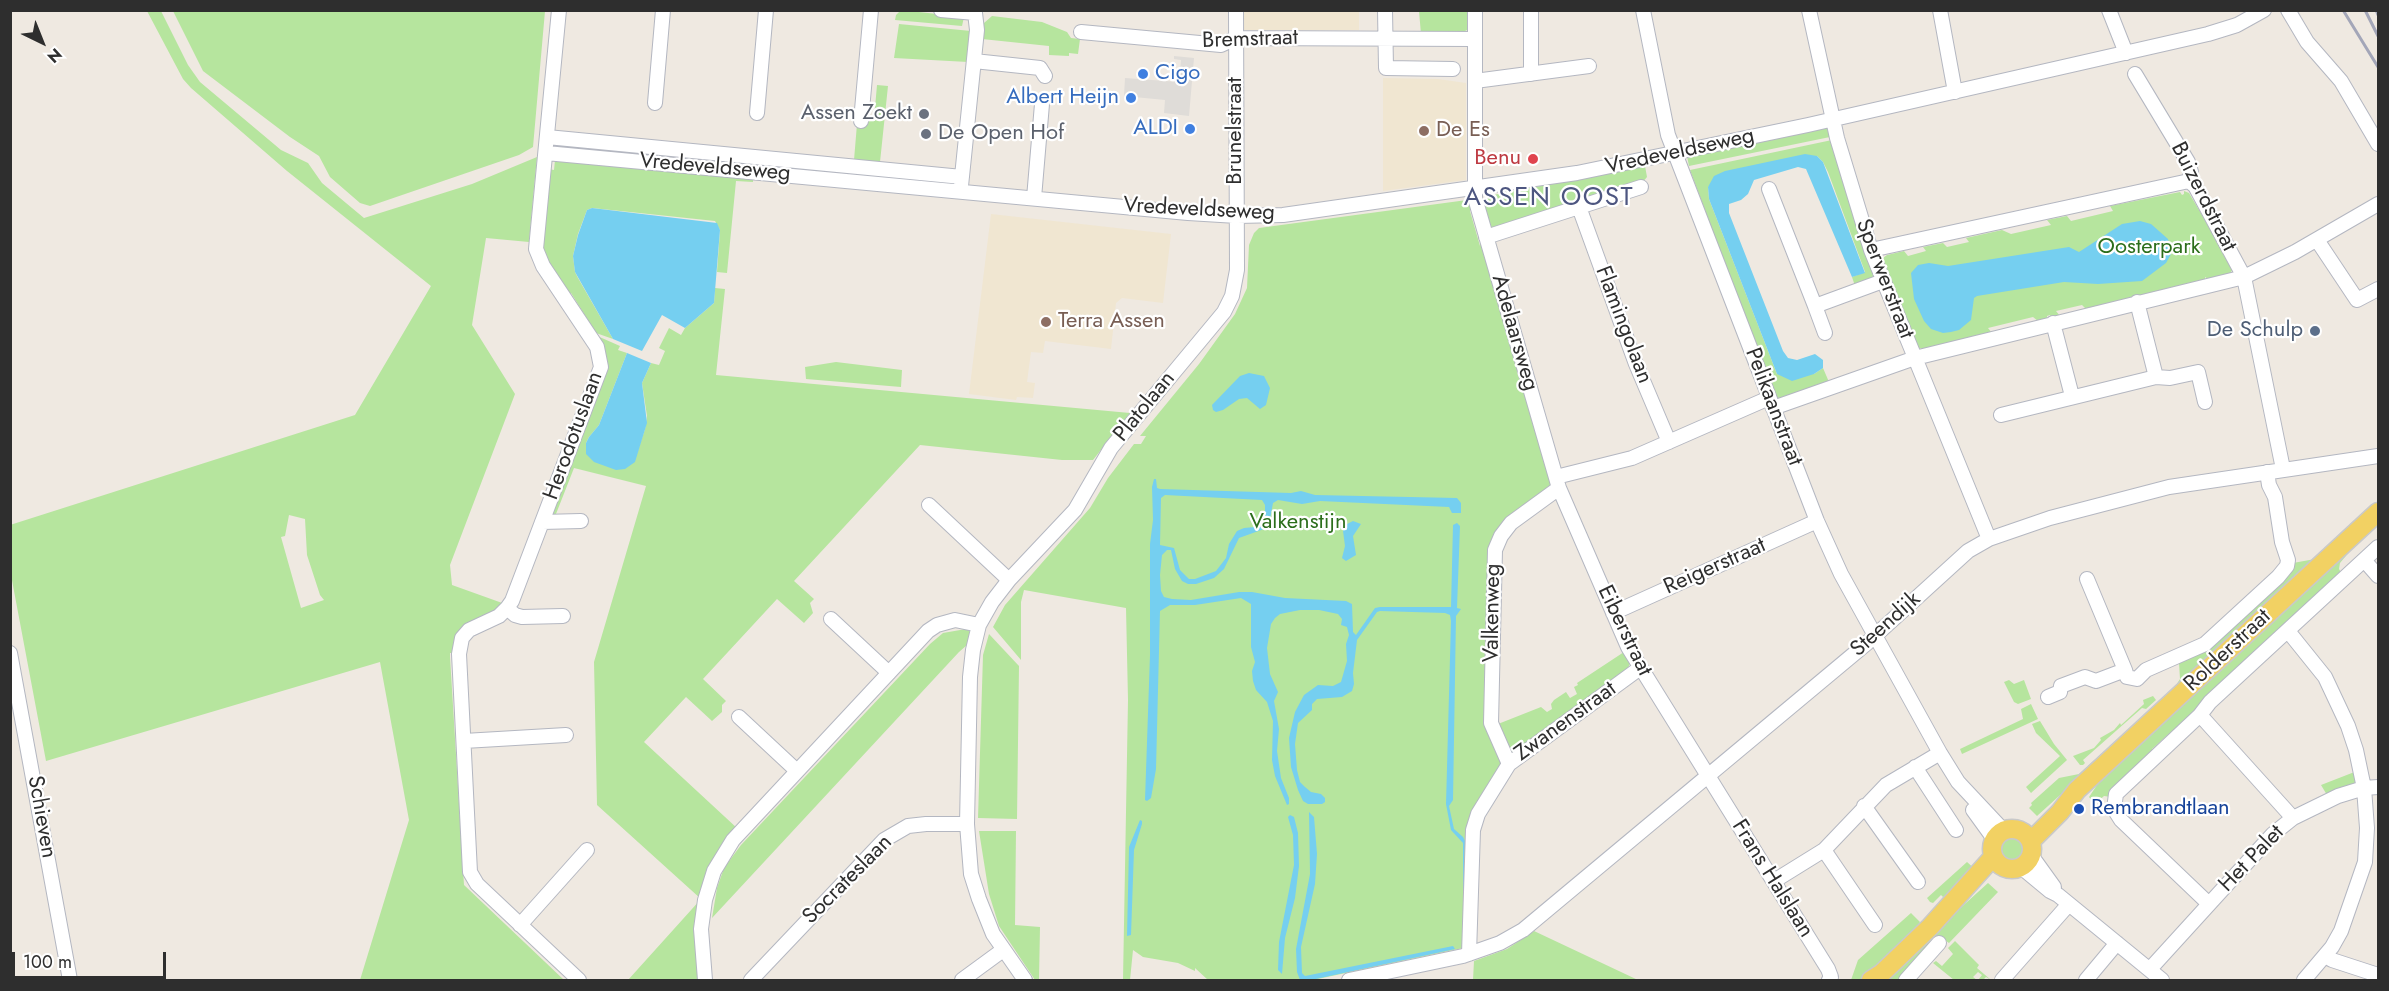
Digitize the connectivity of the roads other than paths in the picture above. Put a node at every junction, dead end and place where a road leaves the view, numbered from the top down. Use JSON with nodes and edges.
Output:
{"nodes":[{"id":1,"x":559,"y":10,"type":"edge"},
{"id":2,"x":663,"y":10,"type":"edge"},
{"id":3,"x":766,"y":10,"type":"edge"},
{"id":4,"x":871,"y":10,"type":"edge"},
{"id":5,"x":941,"y":10,"type":"edge"},
{"id":6,"x":1236,"y":10,"type":"edge"},
{"id":7,"x":1384,"y":10,"type":"edge"},
{"id":8,"x":1475,"y":10,"type":"edge"},
{"id":9,"x":1532,"y":10,"type":"edge"},
{"id":10,"x":1643,"y":10,"type":"edge"},
{"id":11,"x":1809,"y":10,"type":"edge"},
{"id":12,"x":1940,"y":10,"type":"edge"},
{"id":13,"x":2109,"y":10,"type":"edge"},
{"id":14,"x":2264,"y":10,"type":"edge"},
{"id":15,"x":2288,"y":10,"type":"edge"},
{"id":16,"x":1081,"y":32,"type":"dead end"},
{"id":17,"x":1236,"y":38,"type":"junction"},
{"id":18,"x":1384,"y":39,"type":"junction"},
{"id":19,"x":1474,"y":39,"type":"junction"},
{"id":20,"x":2126,"y":53,"type":"junction"},
{"id":21,"x":974,"y":61,"type":"junction"},
{"id":22,"x":1588,"y":66,"type":"dead end"},
{"id":23,"x":1453,"y":69,"type":"dead end"},
{"id":24,"x":1531,"y":74,"type":"junction"},
{"id":25,"x":2135,"y":74,"type":"dead end"},
{"id":26,"x":1045,"y":76,"type":"dead end"},
{"id":27,"x":1475,"y":81,"type":"junction"},
{"id":28,"x":1955,"y":92,"type":"junction"},
{"id":29,"x":655,"y":103,"type":"dead end"},
{"id":30,"x":1042,"y":104,"type":"dead end"},
{"id":31,"x":757,"y":113,"type":"dead end"},
{"id":32,"x":1832,"y":120,"type":"junction"},
{"id":33,"x":861,"y":121,"type":"dead end"},
{"id":34,"x":547,"y":137,"type":"junction"},
{"id":35,"x":2379,"y":144,"type":"edge"},
{"id":36,"x":546,"y":153,"type":"junction"},
{"id":37,"x":1674,"y":153,"type":"junction"},
{"id":38,"x":2189,"y":181,"type":"junction"},
{"id":39,"x":961,"y":184,"type":"junction"},
{"id":40,"x":1641,"y":187,"type":"dead end"},
{"id":41,"x":1475,"y":189,"type":"junction"},
{"id":42,"x":1769,"y":189,"type":"dead end"},
{"id":43,"x":1034,"y":198,"type":"junction"},
{"id":44,"x":2379,"y":204,"type":"edge"},
{"id":45,"x":1579,"y":207,"type":"junction"},
{"id":46,"x":1237,"y":216,"type":"junction"},
{"id":47,"x":1486,"y":237,"type":"junction"},
{"id":48,"x":2318,"y":240,"type":"junction"},
{"id":49,"x":1871,"y":250,"type":"junction"},
{"id":50,"x":2244,"y":277,"type":"junction"},
{"id":51,"x":1883,"y":280,"type":"junction"},
{"id":52,"x":2379,"y":289,"type":"edge"},
{"id":53,"x":2137,"y":302,"type":"junction"},
{"id":54,"x":1815,"y":306,"type":"junction"},
{"id":55,"x":2053,"y":323,"type":"junction"},
{"id":56,"x":1825,"y":333,"type":"dead end"},
{"id":57,"x":1915,"y":358,"type":"junction"},
{"id":58,"x":2156,"y":377,"type":"junction"},
{"id":59,"x":2072,"y":396,"type":"junction"},
{"id":60,"x":2205,"y":402,"type":"dead end"},
{"id":61,"x":1771,"y":403,"type":"junction"},
{"id":62,"x":2001,"y":415,"type":"dead end"},
{"id":63,"x":1669,"y":442,"type":"junction"},
{"id":64,"x":2379,"y":456,"type":"edge"},
{"id":65,"x":2283,"y":469,"type":"junction"},
{"id":66,"x":2267,"y":472,"type":"junction"},
{"id":67,"x":1557,"y":482,"type":"junction"},
{"id":68,"x":929,"y":505,"type":"dead end"},
{"id":69,"x":2379,"y":512,"type":"edge"},
{"id":70,"x":581,"y":521,"type":"dead end"},
{"id":71,"x":1817,"y":521,"type":"junction"},
{"id":72,"x":542,"y":522,"type":"junction"},
{"id":73,"x":1989,"y":539,"type":"junction"},
{"id":74,"x":2379,"y":547,"type":"edge"},
{"id":75,"x":2364,"y":560,"type":"junction"},
{"id":76,"x":2379,"y":576,"type":"edge"},
{"id":77,"x":2087,"y":579,"type":"dead end"},
{"id":78,"x":1009,"y":580,"type":"junction"},
{"id":79,"x":507,"y":608,"type":"junction"},
{"id":80,"x":1613,"y":613,"type":"junction"},
{"id":81,"x":563,"y":616,"type":"dead end"},
{"id":82,"x":831,"y":618,"type":"dead end"},
{"id":83,"x":979,"y":625,"type":"junction"},
{"id":84,"x":2288,"y":631,"type":"junction"},
{"id":85,"x":1875,"y":637,"type":"junction"},
{"id":86,"x":10,"y":653,"type":"edge"},
{"id":87,"x":1640,"y":668,"type":"junction"},
{"id":88,"x":2125,"y":670,"type":"junction"},
{"id":89,"x":889,"y":673,"type":"junction"},
{"id":90,"x":2048,"y":697,"type":"dead end"},
{"id":91,"x":2200,"y":715,"type":"junction"},
{"id":92,"x":739,"y":717,"type":"dead end"},
{"id":93,"x":566,"y":735,"type":"dead end"},
{"id":94,"x":464,"y":741,"type":"junction"},
{"id":95,"x":1940,"y":753,"type":"junction"},
{"id":96,"x":1509,"y":764,"type":"junction"},
{"id":97,"x":1915,"y":767,"type":"junction"},
{"id":98,"x":797,"y":771,"type":"junction"},
{"id":99,"x":1709,"y":777,"type":"junction"},
{"id":100,"x":2379,"y":787,"type":"edge"},
{"id":101,"x":2364,"y":788,"type":"junction"},
{"id":102,"x":1864,"y":806,"type":"junction"},
{"id":103,"x":2293,"y":818,"type":"junction"},
{"id":104,"x":967,"y":824,"type":"junction"},
{"id":105,"x":1956,"y":830,"type":"dead end"},
{"id":106,"x":2012,"y":848,"type":"junction"},
{"id":107,"x":587,"y":850,"type":"dead end"},
{"id":108,"x":1824,"y":850,"type":"junction"},
{"id":109,"x":2365,"y":862,"type":"junction"},
{"id":110,"x":2379,"y":866,"type":"edge"},
{"id":111,"x":1774,"y":881,"type":"junction"},
{"id":112,"x":1918,"y":882,"type":"dead end"},
{"id":113,"x":2069,"y":904,"type":"junction"},
{"id":114,"x":2209,"y":904,"type":"junction"},
{"id":115,"x":520,"y":925,"type":"junction"},
{"id":116,"x":1875,"y":925,"type":"dead end"},
{"id":117,"x":1934,"y":935,"type":"junction"},
{"id":118,"x":2117,"y":943,"type":"junction"},
{"id":119,"x":1003,"y":950,"type":"junction"},
{"id":120,"x":1469,"y":954,"type":"junction"},
{"id":121,"x":2325,"y":956,"type":"junction"},
{"id":122,"x":2150,"y":969,"type":"junction"},
{"id":123,"x":2379,"y":975,"type":"edge"},
{"id":124,"x":1877,"y":978,"type":"edge"},
{"id":125,"x":70,"y":981,"type":"edge"},
{"id":126,"x":579,"y":981,"type":"edge"},
{"id":127,"x":705,"y":981,"type":"edge"},
{"id":128,"x":751,"y":981,"type":"edge"},
{"id":129,"x":962,"y":981,"type":"edge"},
{"id":130,"x":1025,"y":981,"type":"edge"},
{"id":131,"x":1349,"y":981,"type":"edge"},
{"id":132,"x":1829,"y":981,"type":"edge"},
{"id":133,"x":1906,"y":981,"type":"edge"},
{"id":134,"x":2002,"y":981,"type":"edge"},
{"id":135,"x":2086,"y":981,"type":"edge"},
{"id":136,"x":2162,"y":981,"type":"edge"},
{"id":137,"x":2304,"y":981,"type":"edge"}],
"edges":[{"from":1,"to":34,"type":"street"},
{"from":2,"to":29,"type":"street"},
{"from":3,"to":31,"type":"street"},
{"from":4,"to":33,"type":"street"},
{"from":5,"to":21,"type":"street"},
{"from":6,"to":17,"type":"street","name":"Brunelstraat"},
{"from":7,"to":18,"type":"street"},
{"from":8,"to":19,"type":"street","name":"Adelaarsweg"},
{"from":9,"to":24,"type":"street"},
{"from":10,"to":37,"type":"street","name":"Pelikaanstraat"},
{"from":11,"to":32,"type":"street","name":"Sperwerstraat"},
{"from":12,"to":28,"type":"street"},
{"from":13,"to":20,"type":"street"},
{"from":14,"to":20,"type":"street","name":"Vredeveldseweg"},
{"from":15,"to":35,"type":"street"},
{"from":16,"to":17,"type":"street","name":"Bremstraat"},
{"from":17,"to":18,"type":"street","name":"Bremstraat"},
{"from":17,"to":46,"type":"street","name":"Brunelstraat"},
{"from":18,"to":19,"type":"street","name":"Bremstraat"},
{"from":18,"to":23,"type":"street"},
{"from":19,"to":27,"type":"street","name":"Adelaarsweg"},
{"from":20,"to":28,"type":"street","name":"Vredeveldseweg"},
{"from":21,"to":26,"type":"street"},
{"from":21,"to":39,"type":"street"},
{"from":22,"to":24,"type":"street"},
{"from":24,"to":27,"type":"street"},
{"from":25,"to":38,"type":"street","name":"Buizerdstraat"},
{"from":27,"to":41,"type":"street","name":"Adelaarsweg"},
{"from":28,"to":32,"type":"street","name":"Vredeveldseweg"},
{"from":30,"to":43,"type":"street"},
{"from":32,"to":37,"type":"street","name":"Vredeveldseweg"},
{"from":32,"to":49,"type":"street","name":"Sperwerstraat"},
{"from":34,"to":36,"type":"street"},
{"from":34,"to":39,"type":"street","name":"Vredeveldseweg"},
{"from":36,"to":39,"type":"street","name":"Vredeveldseweg"},
{"from":36,"to":72,"type":"street","name":"Herodotuslaan"},
{"from":37,"to":41,"type":"street","name":"Vredeveldseweg"},
{"from":37,"to":61,"type":"street","name":"Pelikaanstraat"},
{"from":38,"to":49,"type":"street"},
{"from":38,"to":50,"type":"street","name":"Buizerdstraat"},
{"from":39,"to":43,"type":"street","name":"Vredeveldseweg"},
{"from":40,"to":45,"type":"street","name":"Vredeveldseweg"},
{"from":41,"to":46,"type":"street","name":"Vredeveldseweg"},
{"from":41,"to":47,"type":"street","name":"Adelaarsweg"},
{"from":42,"to":54,"type":"street"},
{"from":43,"to":46,"type":"street","name":"Vredeveldseweg"},
{"from":44,"to":48,"type":"street"},
{"from":45,"to":47,"type":"street","name":"Vredeveldseweg"},
{"from":45,"to":63,"type":"street","name":"Flamingolaan"},
{"from":46,"to":78,"type":"street","name":"Platolaan"},
{"from":47,"to":67,"type":"street","name":"Adelaarsweg"},
{"from":48,"to":50,"type":"street"},
{"from":48,"to":52,"type":"street"},
{"from":49,"to":51,"type":"street","name":"Sperwerstraat"},
{"from":50,"to":53,"type":"street"},
{"from":50,"to":65,"type":"street","name":"Buizerdstraat"},
{"from":51,"to":54,"type":"street"},
{"from":51,"to":57,"type":"street","name":"Sperwerstraat"},
{"from":53,"to":55,"type":"street"},
{"from":53,"to":58,"type":"street"},
{"from":54,"to":56,"type":"street"},
{"from":55,"to":57,"type":"street"},
{"from":55,"to":59,"type":"street"},
{"from":57,"to":61,"type":"street"},
{"from":57,"to":73,"type":"street","name":"Sperwerstraat"},
{"from":58,"to":59,"type":"street"},
{"from":58,"to":60,"type":"street"},
{"from":59,"to":62,"type":"street"},
{"from":61,"to":63,"type":"street"},
{"from":61,"to":71,"type":"street","name":"Pelikaanstraat"},
{"from":63,"to":67,"type":"street"},
{"from":64,"to":65,"type":"street","name":"Steendijk"},
{"from":65,"to":66,"type":"street","name":"Steendijk"},
{"from":66,"to":73,"type":"street","name":"Steendijk"},
{"from":66,"to":88,"type":"street"},
{"from":67,"to":80,"type":"street","name":"Eiberstraat"},
{"from":67,"to":96,"type":"street","name":"Valkenweg"},
{"from":68,"to":78,"type":"street"},
{"from":69,"to":106,"type":"main road","name":"Rolderstraat"},
{"from":70,"to":72,"type":"street","name":"Herodotuslaan"},
{"from":71,"to":80,"type":"street","name":"Reigerstraat"},
{"from":71,"to":85,"type":"street","name":"Pelikaanstraat"},
{"from":72,"to":79,"type":"street","name":"Herodotuslaan"},
{"from":73,"to":85,"type":"street","name":"Steendijk"},
{"from":74,"to":75,"type":"street"},
{"from":75,"to":76,"type":"street"},
{"from":75,"to":84,"type":"street"},
{"from":77,"to":88,"type":"street"},
{"from":78,"to":83,"type":"street","name":"Platolaan"},
{"from":79,"to":81,"type":"street"},
{"from":79,"to":94,"type":"street"},
{"from":80,"to":87,"type":"street","name":"Eiberstraat"},
{"from":82,"to":89,"type":"street"},
{"from":83,"to":89,"type":"street"},
{"from":83,"to":104,"type":"street","name":"Platolaan"},
{"from":84,"to":91,"type":"street"},
{"from":84,"to":101,"type":"street"},
{"from":85,"to":95,"type":"street","name":"Pelikaanstraat"},
{"from":85,"to":99,"type":"street","name":"Steendijk"},
{"from":86,"to":125,"type":"street","name":"Schieven"},
{"from":87,"to":96,"type":"street","name":"Zwanenstraat"},
{"from":87,"to":99,"type":"street","name":"Eiberstraat"},
{"from":88,"to":90,"type":"street"},
{"from":89,"to":98,"type":"street"},
{"from":91,"to":103,"type":"street"},
{"from":91,"to":114,"type":"street"},
{"from":92,"to":98,"type":"street"},
{"from":93,"to":94,"type":"street"},
{"from":94,"to":115,"type":"street"},
{"from":95,"to":97,"type":"street"},
{"from":95,"to":106,"type":"street","name":"Pelikaanstraat"},
{"from":96,"to":120,"type":"street","name":"Zwanenstraat"},
{"from":97,"to":102,"type":"street"},
{"from":97,"to":105,"type":"street"},
{"from":98,"to":127,"type":"street"},
{"from":99,"to":111,"type":"street","name":"Frans Halslaan"},
{"from":99,"to":120,"type":"street","name":"Steendijk"},
{"from":100,"to":101,"type":"street","name":"Het Palet"},
{"from":101,"to":103,"type":"street","name":"Het Palet"},
{"from":101,"to":109,"type":"street"},
{"from":102,"to":108,"type":"street"},
{"from":102,"to":112,"type":"street"},
{"from":103,"to":114,"type":"street","name":"Het Palet"},
{"from":104,"to":119,"type":"street","name":"Platolaan"},
{"from":104,"to":128,"type":"street","name":"Socrateslaan"},
{"from":106,"to":113,"type":"street","name":"Pelikaanstraat"},
{"from":106,"to":117,"type":"main road","name":"Rolderstraat"},
{"from":107,"to":115,"type":"street"},
{"from":108,"to":111,"type":"street"},
{"from":108,"to":116,"type":"street"},
{"from":109,"to":110,"type":"street"},
{"from":109,"to":121,"type":"street"},
{"from":111,"to":132,"type":"street","name":"Frans Halslaan"},
{"from":113,"to":118,"type":"street","name":"Pelikaanstraat"},
{"from":113,"to":134,"type":"street"},
{"from":114,"to":122,"type":"street","name":"Het Palet"},
{"from":115,"to":126,"type":"street"},
{"from":117,"to":124,"type":"main road","name":"Rolderstraat"},
{"from":117,"to":133,"type":"street"},
{"from":118,"to":122,"type":"street","name":"Pelikaanstraat"},
{"from":118,"to":135,"type":"street"},
{"from":119,"to":129,"type":"street"},
{"from":119,"to":130,"type":"street","name":"Platolaan"},
{"from":120,"to":131,"type":"street","name":"Steendijk"},
{"from":121,"to":123,"type":"street"},
{"from":121,"to":137,"type":"street"},
{"from":122,"to":136,"type":"street","name":"Pelikaanstraat"}]}
